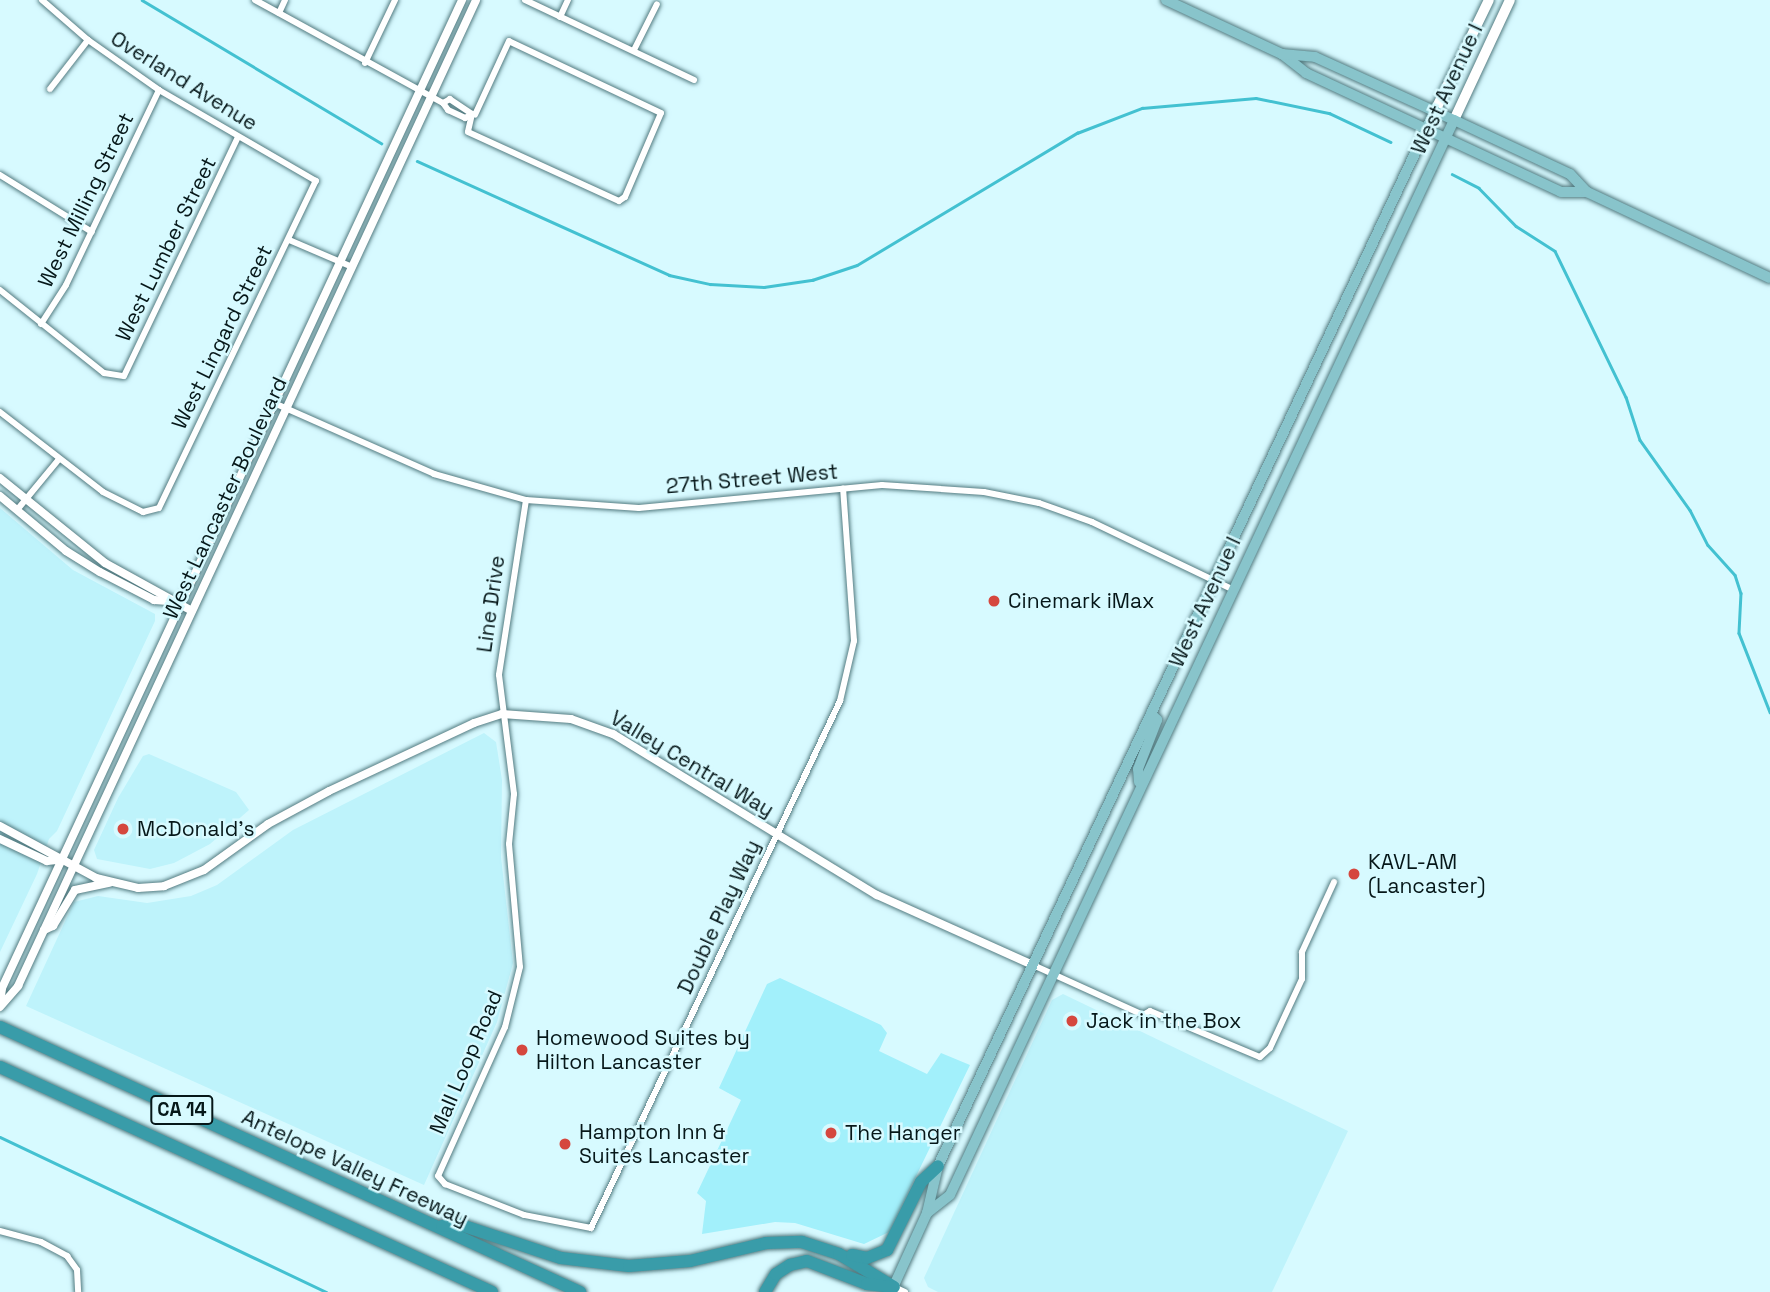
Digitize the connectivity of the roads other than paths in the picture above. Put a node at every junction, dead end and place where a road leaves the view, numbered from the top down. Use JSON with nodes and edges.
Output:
{"nodes":[{"id":1,"x":42,"y":0,"type":"edge"},
{"id":2,"x":256,"y":0,"type":"edge"},
{"id":3,"x":285,"y":0,"type":"edge"},
{"id":4,"x":395,"y":0,"type":"edge"},
{"id":5,"x":462,"y":0,"type":"edge"},
{"id":6,"x":476,"y":0,"type":"edge"},
{"id":7,"x":525,"y":0,"type":"edge"},
{"id":8,"x":568,"y":0,"type":"edge"},
{"id":9,"x":649,"y":0,"type":"edge"},
{"id":10,"x":1166,"y":0,"type":"edge"},
{"id":11,"x":1489,"y":0,"type":"edge"},
{"id":12,"x":1510,"y":0,"type":"edge"},
{"id":13,"x":658,"y":2,"type":"edge"},
{"id":14,"x":279,"y":13,"type":"junction"},
{"id":15,"x":560,"y":17,"type":"junction"},
{"id":16,"x":88,"y":40,"type":"junction"},
{"id":17,"x":635,"y":50,"type":"junction"},
{"id":18,"x":1282,"y":54,"type":"junction"},
{"id":19,"x":365,"y":63,"type":"junction"},
{"id":20,"x":694,"y":80,"type":"dead end"},
{"id":21,"x":50,"y":89,"type":"dead end"},
{"id":22,"x":159,"y":90,"type":"junction"},
{"id":23,"x":419,"y":91,"type":"junction"},
{"id":24,"x":431,"y":96,"type":"junction"},
{"id":25,"x":1435,"y":111,"type":"junction"},
{"id":26,"x":474,"y":115,"type":"junction"},
{"id":27,"x":1454,"y":120,"type":"junction"},
{"id":28,"x":1426,"y":129,"type":"junction"},
{"id":29,"x":238,"y":137,"type":"junction"},
{"id":30,"x":1446,"y":138,"type":"junction"},
{"id":31,"x":0,"y":175,"type":"edge"},
{"id":32,"x":316,"y":181,"type":"joint"},
{"id":33,"x":1587,"y":192,"type":"junction"},
{"id":34,"x":92,"y":232,"type":"junction"},
{"id":35,"x":289,"y":240,"type":"junction"},
{"id":36,"x":340,"y":262,"type":"junction"},
{"id":37,"x":352,"y":267,"type":"junction"},
{"id":38,"x":1770,"y":278,"type":"edge"},
{"id":39,"x":0,"y":290,"type":"edge"},
{"id":40,"x":41,"y":324,"type":"junction"},
{"id":41,"x":275,"y":403,"type":"junction"},
{"id":42,"x":287,"y":408,"type":"junction"},
{"id":43,"x":0,"y":411,"type":"edge"},
{"id":44,"x":59,"y":459,"type":"junction"},
{"id":45,"x":0,"y":478,"type":"edge"},
{"id":46,"x":843,"y":488,"type":"junction"},
{"id":47,"x":0,"y":496,"type":"edge"},
{"id":48,"x":26,"y":500,"type":"junction"},
{"id":49,"x":526,"y":500,"type":"junction"},
{"id":50,"x":17,"y":510,"type":"junction"},
{"id":51,"x":1214,"y":580,"type":"junction"},
{"id":52,"x":1232,"y":589,"type":"junction"},
{"id":53,"x":169,"y":600,"type":"junction"},
{"id":54,"x":180,"y":606,"type":"junction"},
{"id":55,"x":192,"y":611,"type":"junction"},
{"id":56,"x":1150,"y":713,"type":"junction"},
{"id":57,"x":502,"y":714,"type":"junction"},
{"id":58,"x":1140,"y":785,"type":"junction"},
{"id":59,"x":0,"y":826,"type":"edge"},
{"id":60,"x":777,"y":835,"type":"junction"},
{"id":61,"x":0,"y":839,"type":"edge"},
{"id":62,"x":60,"y":861,"type":"junction"},
{"id":63,"x":73,"y":868,"type":"junction"},
{"id":64,"x":109,"y":882,"type":"junction"},
{"id":65,"x":1334,"y":882,"type":"dead end"},
{"id":66,"x":44,"y":930,"type":"junction"},
{"id":67,"x":1033,"y":965,"type":"junction"},
{"id":68,"x":1051,"y":973,"type":"junction"},
{"id":69,"x":0,"y":1005,"type":"edge"},
{"id":70,"x":0,"y":1027,"type":"edge"},
{"id":71,"x":4,"y":1069,"type":"edge"},
{"id":72,"x":938,"y":1166,"type":"junction"},
{"id":73,"x":927,"y":1213,"type":"junction"},
{"id":74,"x":437,"y":1226,"type":"junction"},
{"id":75,"x":591,"y":1228,"type":"joint"},
{"id":76,"x":0,"y":1231,"type":"edge"},
{"id":77,"x":839,"y":1254,"type":"junction"},
{"id":78,"x":447,"y":1272,"type":"junction"},
{"id":79,"x":896,"y":1290,"type":"edge"},
{"id":80,"x":78,"y":1292,"type":"edge"},
{"id":81,"x":473,"y":1292,"type":"edge"},
{"id":82,"x":492,"y":1292,"type":"edge"},
{"id":83,"x":580,"y":1292,"type":"edge"},
{"id":84,"x":765,"y":1292,"type":"edge"}],
"edges":[{"from":1,"to":16,"type":"street","name":"Overland Avenue"},
{"from":2,"to":14,"type":"street"},
{"from":3,"to":14,"type":"street"},
{"from":4,"to":19,"type":"street"},
{"from":5,"to":23,"type":"street","name":"West Lancaster Boulevard"},
{"from":6,"to":24,"type":"street","name":"West Lancaster Boulevard"},
{"from":7,"to":15,"type":"street"},
{"from":8,"to":15,"type":"street"},
{"from":9,"to":13,"type":"street"},
{"from":10,"to":18,"type":"main road"},
{"from":11,"to":25,"type":"main road","name":"West Avenue I"},
{"from":12,"to":27,"type":"main road","name":"West Avenue I"},
{"from":13,"to":17,"type":"street"},
{"from":14,"to":19,"type":"street"},
{"from":15,"to":17,"type":"street"},
{"from":16,"to":21,"type":"street"},
{"from":16,"to":22,"type":"street","name":"Overland Avenue"},
{"from":17,"to":20,"type":"street"},
{"from":18,"to":25,"type":"main road"},
{"from":18,"to":28,"type":"main road"},
{"from":19,"to":23,"type":"street"},
{"from":22,"to":29,"type":"street","name":"Overland Avenue"},
{"from":22,"to":34,"type":"street","name":"West Milling Street"},
{"from":23,"to":24,"type":"street"},
{"from":23,"to":36,"type":"street","name":"West Lancaster Boulevard"},
{"from":24,"to":26,"type":"street"},
{"from":24,"to":37,"type":"street","name":"West Lancaster Boulevard"},
{"from":25,"to":27,"type":"main road"},
{"from":25,"to":28,"type":"main road","name":"West Avenue I"},
{"from":26,"to":26,"type":"street"},
{"from":27,"to":30,"type":"main road","name":"West Avenue I"},
{"from":27,"to":33,"type":"main road"},
{"from":28,"to":30,"type":"main road"},
{"from":28,"to":51,"type":"main road","name":"West Avenue I"},
{"from":29,"to":32,"type":"street","name":"Overland Avenue"},
{"from":29,"to":40,"type":"street","name":"West Lumber Street"},
{"from":30,"to":33,"type":"main road"},
{"from":30,"to":52,"type":"main road","name":"West Avenue I"},
{"from":31,"to":34,"type":"street"},
{"from":32,"to":35,"type":"street","name":"West Lingard Street"},
{"from":33,"to":38,"type":"main road"},
{"from":34,"to":40,"type":"street","name":"West Milling Street"},
{"from":35,"to":36,"type":"street"},
{"from":35,"to":44,"type":"street","name":"West Lingard Street"},
{"from":36,"to":37,"type":"street"},
{"from":36,"to":41,"type":"street","name":"West Lancaster Boulevard"},
{"from":37,"to":42,"type":"street","name":"West Lancaster Boulevard"},
{"from":39,"to":40,"type":"street"},
{"from":41,"to":42,"type":"street","name":"27th Street West"},
{"from":41,"to":54,"type":"street","name":"West Lancaster Boulevard"},
{"from":42,"to":49,"type":"street","name":"27th Street West"},
{"from":42,"to":55,"type":"street","name":"West Lancaster Boulevard"},
{"from":43,"to":44,"type":"street"},
{"from":44,"to":48,"type":"street"},
{"from":45,"to":48,"type":"street"},
{"from":46,"to":49,"type":"street","name":"27th Street West"},
{"from":46,"to":51,"type":"street","name":"27th Street West"},
{"from":46,"to":60,"type":"street","name":"Double Play Way"},
{"from":47,"to":50,"type":"street"},
{"from":48,"to":50,"type":"street"},
{"from":48,"to":53,"type":"street"},
{"from":49,"to":57,"type":"street","name":"Line Drive"},
{"from":50,"to":53,"type":"street"},
{"from":51,"to":52,"type":"street","name":"27th Street West"},
{"from":51,"to":56,"type":"main road","name":"West Avenue I"},
{"from":52,"to":58,"type":"main road","name":"West Avenue I"},
{"from":53,"to":54,"type":"street"},
{"from":54,"to":55,"type":"street"},
{"from":54,"to":62,"type":"street","name":"West Lancaster Boulevard"},
{"from":55,"to":63,"type":"street","name":"West Lancaster Boulevard"},
{"from":56,"to":58,"type":"main road"},
{"from":56,"to":67,"type":"main road","name":"West Avenue I"},
{"from":57,"to":60,"type":"street","name":"Valley Central Way"},
{"from":57,"to":64,"type":"street","name":"Valley Central Way"},
{"from":57,"to":75,"type":"street","name":"Mall Loop Road"},
{"from":58,"to":68,"type":"main road","name":"West Avenue I"},
{"from":59,"to":62,"type":"street","name":"Valley Central Way"},
{"from":60,"to":67,"type":"street","name":"Valley Central Way"},
{"from":60,"to":75,"type":"street","name":"Double Play Way"},
{"from":61,"to":62,"type":"street","name":"Valley Central Way"},
{"from":62,"to":63,"type":"street","name":"Valley Central Way"},
{"from":62,"to":69,"type":"street","name":"West Lancaster Boulevard"},
{"from":63,"to":64,"type":"street","name":"Valley Central Way"},
{"from":63,"to":66,"type":"street","name":"West Lancaster Boulevard"},
{"from":64,"to":66,"type":"street"},
{"from":65,"to":68,"type":"street"},
{"from":66,"to":69,"type":"street","name":"West Lancaster Boulevard"},
{"from":67,"to":68,"type":"street"},
{"from":67,"to":72,"type":"main road","name":"West Avenue I"},
{"from":68,"to":73,"type":"main road","name":"West Avenue I"},
{"from":70,"to":74,"type":"highway","name":"Antelope Valley Freeway","number":"CA 14"},
{"from":71,"to":78,"type":"highway","number":"CA 14"},
{"from":72,"to":73,"type":"main road","name":"West Avenue I"},
{"from":72,"to":77,"type":"highway"},
{"from":73,"to":79,"type":"main road","name":"West Avenue I"},
{"from":74,"to":77,"type":"highway"},
{"from":74,"to":83,"type":"highway","name":"Antelope Valley Freeway","number":"CA 14"},
{"from":76,"to":80,"type":"street"},
{"from":77,"to":79,"type":"highway"},
{"from":78,"to":81,"type":"highway"},
{"from":78,"to":82,"type":"highway","number":"CA 14"},
{"from":79,"to":84,"type":"highway"}]}
